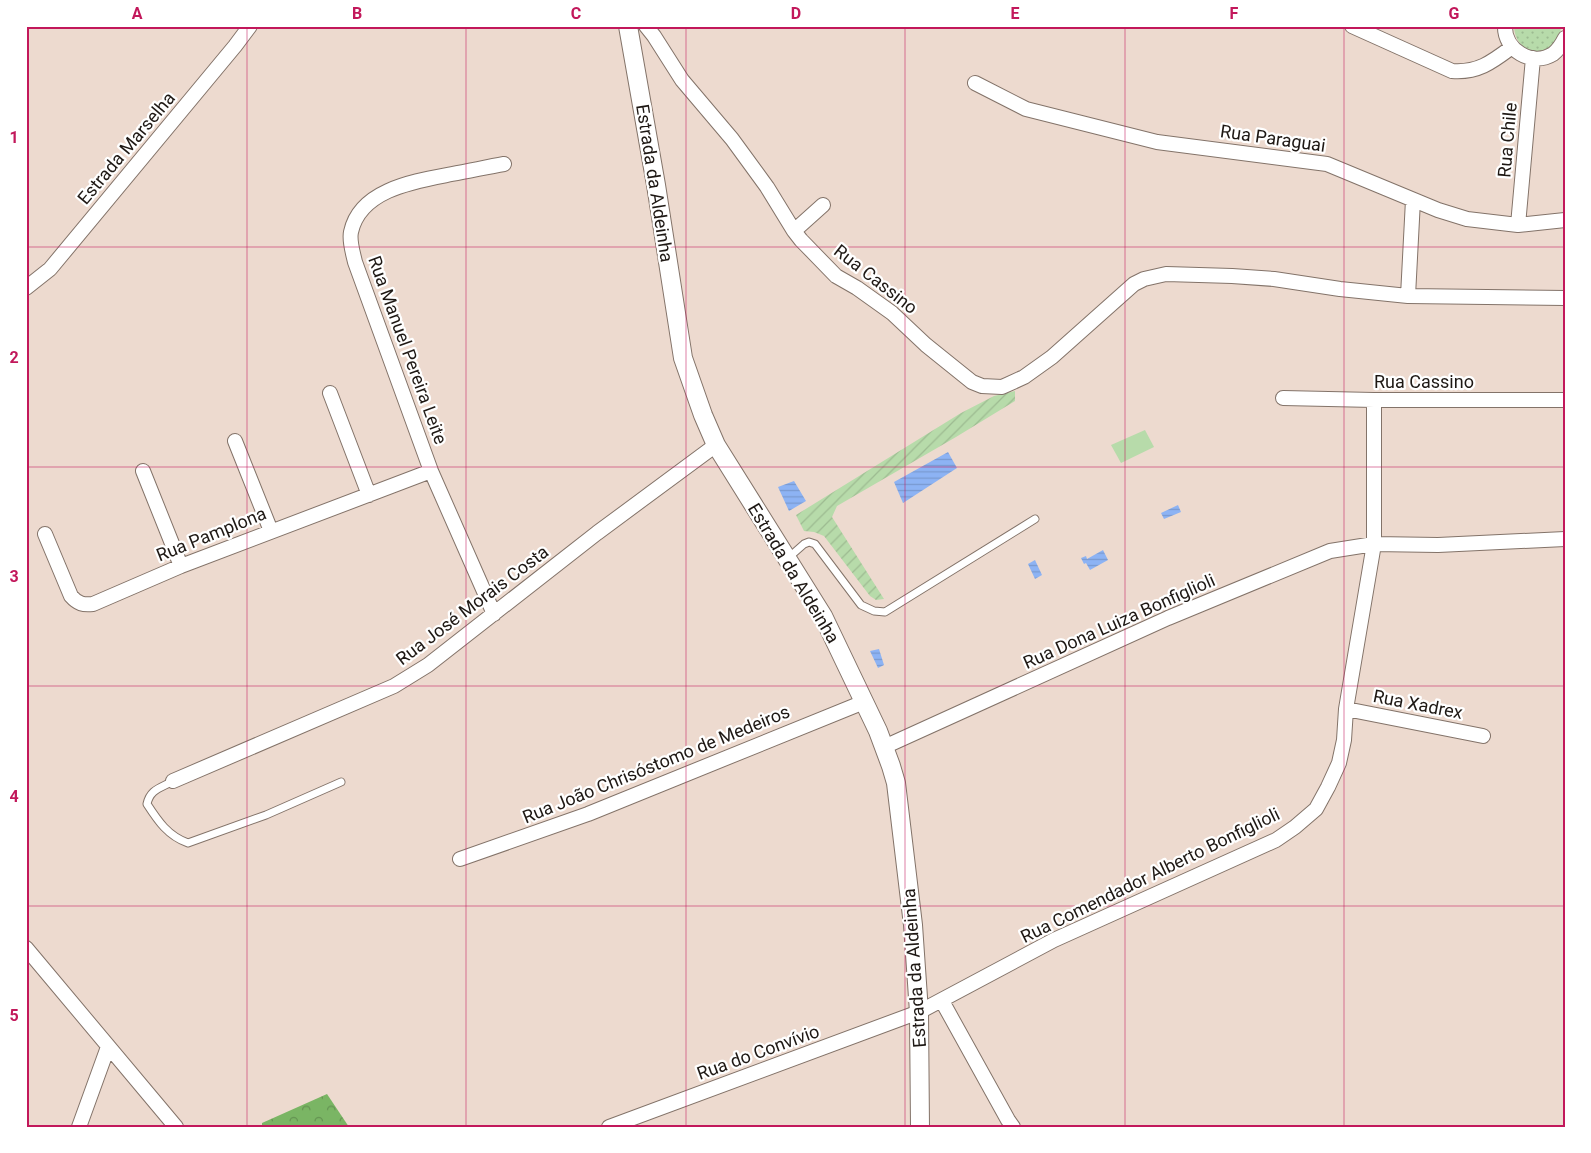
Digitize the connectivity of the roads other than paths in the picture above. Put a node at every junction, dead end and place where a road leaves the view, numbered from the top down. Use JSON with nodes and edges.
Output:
{"nodes":[{"id":1,"x":250,"y":26,"type":"edge"},
{"id":2,"x":628,"y":26,"type":"edge"},
{"id":3,"x":646,"y":26,"type":"edge"},
{"id":4,"x":1352,"y":26,"type":"edge"},
{"id":5,"x":1505,"y":26,"type":"edge"},
{"id":6,"x":1565,"y":38,"type":"edge"},
{"id":7,"x":1512,"y":47,"type":"junction"},
{"id":8,"x":1533,"y":58,"type":"junction"},
{"id":9,"x":975,"y":83,"type":"dead end"},
{"id":10,"x":504,"y":164,"type":"dead end"},
{"id":11,"x":1413,"y":200,"type":"junction"},
{"id":12,"x":823,"y":205,"type":"dead end"},
{"id":13,"x":1565,"y":220,"type":"edge"},
{"id":14,"x":1518,"y":225,"type":"junction"},
{"id":15,"x":794,"y":231,"type":"junction"},
{"id":16,"x":26,"y":288,"type":"edge"},
{"id":17,"x":1408,"y":296,"type":"junction"},
{"id":18,"x":1565,"y":298,"type":"edge"},
{"id":19,"x":330,"y":393,"type":"dead end"},
{"id":20,"x":1282,"y":398,"type":"dead end"},
{"id":21,"x":1374,"y":400,"type":"junction"},
{"id":22,"x":1565,"y":400,"type":"edge"},
{"id":23,"x":235,"y":441,"type":"dead end"},
{"id":24,"x":716,"y":445,"type":"junction"},
{"id":25,"x":143,"y":470,"type":"dead end"},
{"id":26,"x":431,"y":470,"type":"junction"},
{"id":27,"x":369,"y":495,"type":"junction"},
{"id":28,"x":1035,"y":519,"type":"dead end"},
{"id":29,"x":271,"y":531,"type":"junction"},
{"id":30,"x":45,"y":534,"type":"dead end"},
{"id":31,"x":1565,"y":539,"type":"edge"},
{"id":32,"x":1374,"y":544,"type":"junction"},
{"id":33,"x":787,"y":560,"type":"junction"},
{"id":34,"x":181,"y":566,"type":"junction"},
{"id":35,"x":494,"y":614,"type":"junction"},
{"id":36,"x":864,"y":702,"type":"junction"},
{"id":37,"x":1346,"y":709,"type":"junction"},
{"id":38,"x":1483,"y":736,"type":"dead end"},
{"id":39,"x":884,"y":746,"type":"junction"},
{"id":40,"x":174,"y":781,"type":"joint"},
{"id":41,"x":341,"y":782,"type":"dead end"},
{"id":42,"x":460,"y":859,"type":"dead end"},
{"id":43,"x":26,"y":948,"type":"edge"},
{"id":44,"x":942,"y":1001,"type":"junction"},
{"id":45,"x":920,"y":1012,"type":"junction"},
{"id":46,"x":108,"y":1047,"type":"junction"},
{"id":47,"x":79,"y":1127,"type":"edge"},
{"id":48,"x":176,"y":1127,"type":"edge"},
{"id":49,"x":609,"y":1127,"type":"edge"},
{"id":50,"x":920,"y":1127,"type":"edge"},
{"id":51,"x":1013,"y":1127,"type":"edge"}],
"edges":[{"from":1,"to":16,"type":"street","name":"Estrada Marselha"},
{"from":2,"to":24,"type":"street","name":"Estrada da Aldeinha"},
{"from":3,"to":15,"type":"street","name":"Rua Cassino"},
{"from":4,"to":7,"type":"street"},
{"from":5,"to":7,"type":"street"},
{"from":6,"to":8,"type":"street"},
{"from":7,"to":8,"type":"street"},
{"from":8,"to":14,"type":"street","name":"Rua Chile"},
{"from":9,"to":11,"type":"street","name":"Rua Paraguai"},
{"from":10,"to":26,"type":"street","name":"Rua Manuel Pereira Leite"},
{"from":11,"to":14,"type":"street","name":"Rua Paraguai"},
{"from":11,"to":17,"type":"street"},
{"from":12,"to":15,"type":"street"},
{"from":13,"to":14,"type":"street","name":"Rua Paraguai"},
{"from":15,"to":17,"type":"street","name":"Rua Cassino"},
{"from":17,"to":18,"type":"street","name":"Rua Cassino"},
{"from":19,"to":27,"type":"street"},
{"from":20,"to":21,"type":"street","name":"Rua Cassino"},
{"from":21,"to":22,"type":"street","name":"Rua Cassino"},
{"from":21,"to":32,"type":"street","name":"Rua Comendador Alberto Bonfiglioli"},
{"from":23,"to":29,"type":"street"},
{"from":24,"to":33,"type":"street","name":"Estrada da Aldeinha"},
{"from":24,"to":35,"type":"street","name":"Rua José Morais Costa"},
{"from":25,"to":34,"type":"street"},
{"from":26,"to":27,"type":"street","name":"Rua Pamplona"},
{"from":26,"to":35,"type":"street","name":"Rua Manuel Pereira Leite"},
{"from":27,"to":29,"type":"street","name":"Rua Pamplona"},
{"from":28,"to":33,"type":"lane"},
{"from":29,"to":34,"type":"street","name":"Rua Pamplona"},
{"from":30,"to":34,"type":"street","name":"Rua Pamplona"},
{"from":31,"to":32,"type":"street","name":"Rua Dona Luiza Bonfiglioli"},
{"from":32,"to":37,"type":"street","name":"Rua Comendador Alberto Bonfiglioli"},
{"from":32,"to":39,"type":"street","name":"Rua Dona Luiza Bonfiglioli"},
{"from":33,"to":36,"type":"street","name":"Estrada da Aldeinha"},
{"from":35,"to":40,"type":"street","name":"Rua José Morais Costa"},
{"from":36,"to":39,"type":"street","name":"Estrada da Aldeinha"},
{"from":36,"to":42,"type":"street","name":"Rua João Chrisóstomo de Medeiros"},
{"from":37,"to":38,"type":"street","name":"Rua Xadrex"},
{"from":37,"to":44,"type":"street","name":"Rua Comendador Alberto Bonfiglioli"},
{"from":39,"to":45,"type":"street","name":"Estrada da Aldeinha"},
{"from":40,"to":41,"type":"lane"},
{"from":43,"to":46,"type":"street"},
{"from":44,"to":45,"type":"street","name":"Rua Comendador Alberto Bonfiglioli"},
{"from":44,"to":51,"type":"street"},
{"from":45,"to":49,"type":"street","name":"Rua do Convívio"},
{"from":45,"to":50,"type":"street","name":"Estrada da Aldeinha"},
{"from":46,"to":47,"type":"street"},
{"from":46,"to":48,"type":"street"}]}
